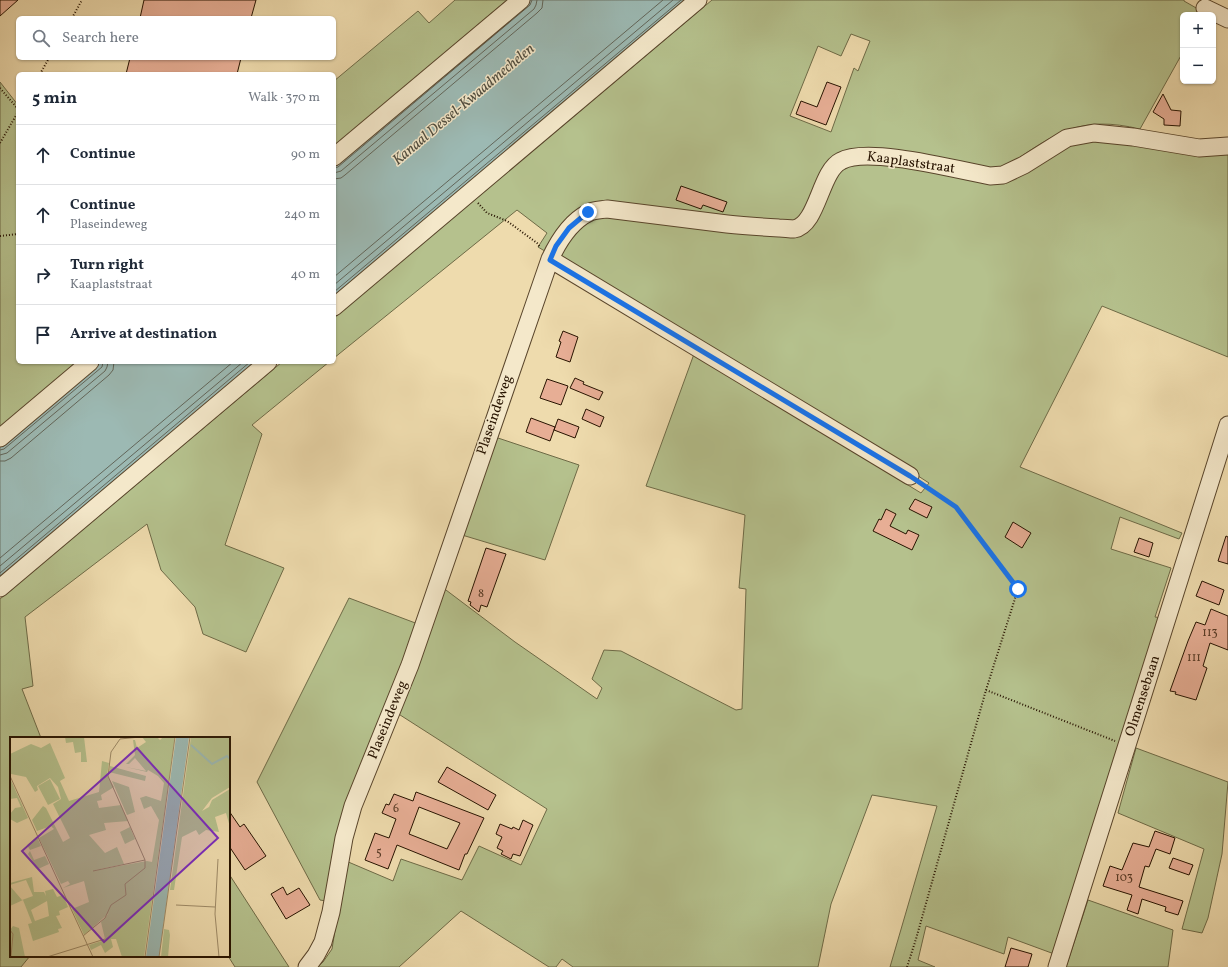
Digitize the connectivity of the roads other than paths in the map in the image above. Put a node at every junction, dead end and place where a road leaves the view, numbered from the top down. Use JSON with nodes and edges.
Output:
{"nodes":[{"id":1,"x":521,"y":0,"type":"edge"},
{"id":2,"x":698,"y":0,"type":"edge"},
{"id":3,"x":1205,"y":8,"type":"dead end"},
{"id":4,"x":1228,"y":19,"type":"edge"},
{"id":5,"x":1228,"y":146,"type":"edge"},
{"id":6,"x":336,"y":155,"type":"edge"},
{"id":7,"x":550,"y":260,"type":"junction"},
{"id":8,"x":336,"y":305,"type":"edge"},
{"id":9,"x":88,"y":364,"type":"edge"},
{"id":10,"x":266,"y":364,"type":"edge"},
{"id":11,"x":1228,"y":425,"type":"edge"},
{"id":12,"x":0,"y":438,"type":"edge"},
{"id":13,"x":910,"y":476,"type":"road end"},
{"id":14,"x":0,"y":588,"type":"edge"},
{"id":15,"x":307,"y":967,"type":"edge"},
{"id":16,"x":1057,"y":967,"type":"edge"}],
"edges":[{"from":1,"to":6,"type":"street"},
{"from":2,"to":8,"type":"street"},
{"from":3,"to":4,"type":"street"},
{"from":5,"to":7,"type":"street","name":"Kaaplaststraat"},
{"from":7,"to":13,"type":"street"},
{"from":7,"to":15,"type":"street","name":"Plaseindeweg"},
{"from":9,"to":12,"type":"street"},
{"from":10,"to":14,"type":"street"},
{"from":11,"to":16,"type":"street","name":"Olmensebaan"}]}
